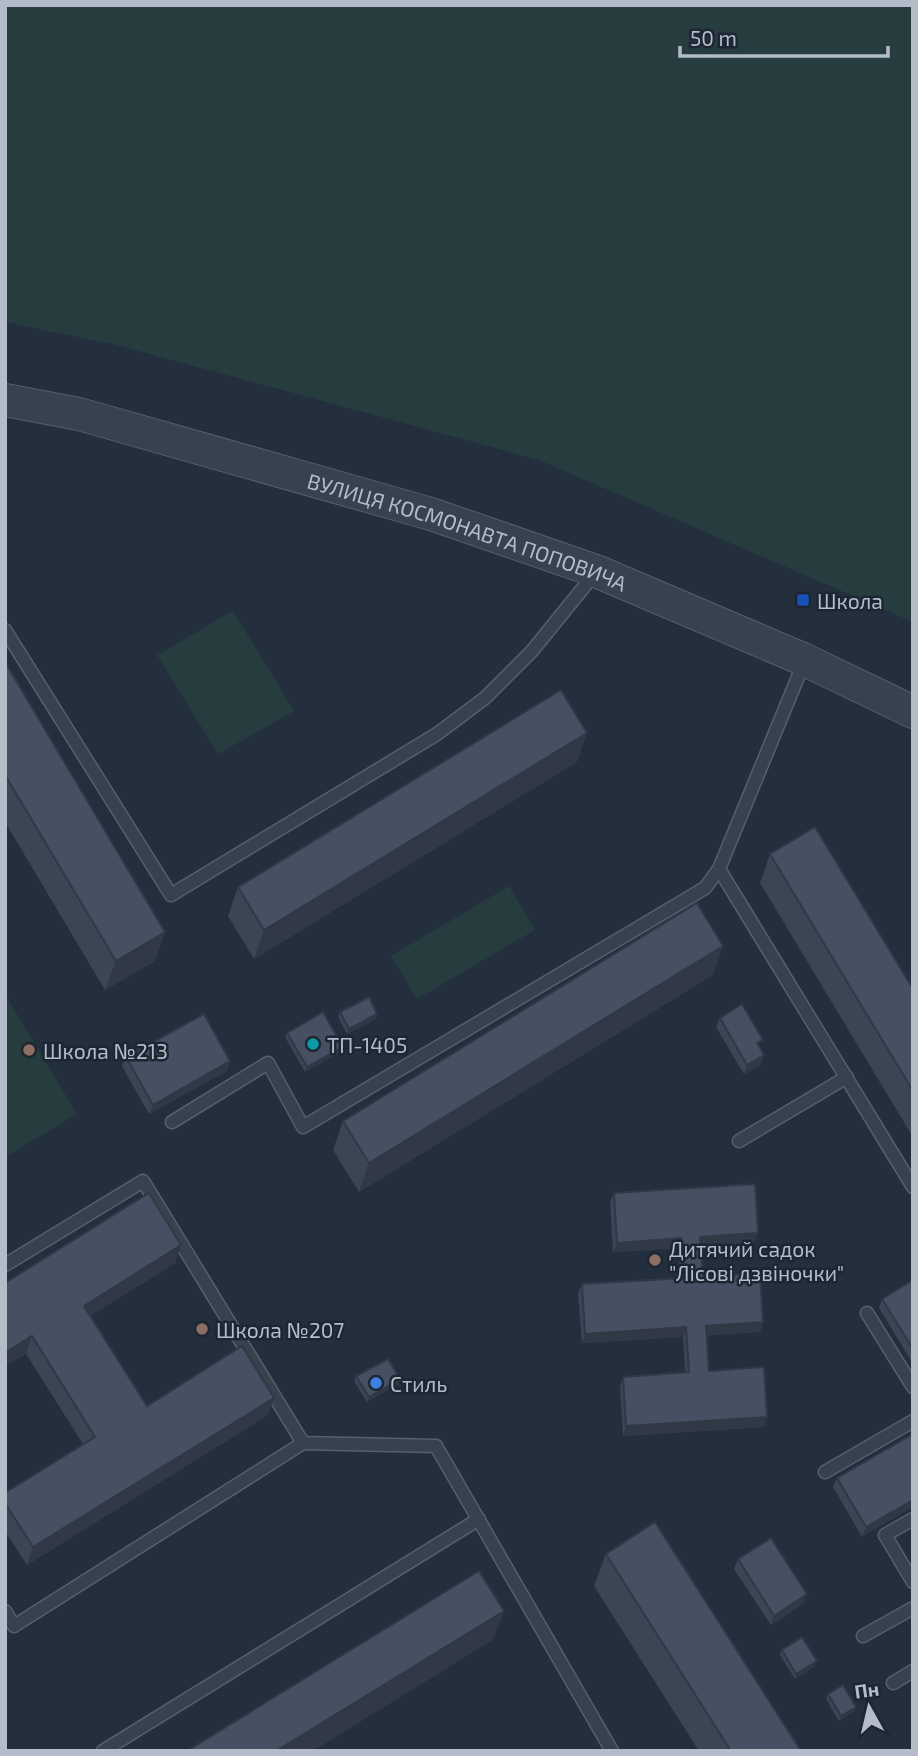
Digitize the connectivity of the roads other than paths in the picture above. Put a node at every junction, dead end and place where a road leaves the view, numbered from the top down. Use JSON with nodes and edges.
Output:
{"nodes":[{"id":1,"x":5,"y":400,"type":"edge"},
{"id":2,"x":596,"y":571,"type":"junction"},
{"id":3,"x":5,"y":630,"type":"edge"},
{"id":4,"x":805,"y":660,"type":"junction"},
{"id":5,"x":913,"y":712,"type":"edge"},
{"id":6,"x":719,"y":869,"type":"junction"},
{"id":7,"x":847,"y":1077,"type":"junction"},
{"id":8,"x":172,"y":1122,"type":"dead end"},
{"id":9,"x":739,"y":1142,"type":"dead end"},
{"id":10,"x":913,"y":1187,"type":"edge"},
{"id":11,"x":5,"y":1265,"type":"edge"},
{"id":12,"x":867,"y":1313,"type":"dead end"},
{"id":13,"x":913,"y":1387,"type":"edge"},
{"id":14,"x":913,"y":1421,"type":"edge"},
{"id":15,"x":303,"y":1443,"type":"junction"},
{"id":16,"x":825,"y":1472,"type":"dead end"},
{"id":17,"x":479,"y":1518,"type":"junction"},
{"id":18,"x":913,"y":1519,"type":"edge"},
{"id":19,"x":913,"y":1582,"type":"edge"},
{"id":20,"x":913,"y":1608,"type":"edge"},
{"id":21,"x":5,"y":1611,"type":"edge"},
{"id":22,"x":863,"y":1636,"type":"dead end"},
{"id":23,"x":913,"y":1671,"type":"edge"},
{"id":24,"x":893,"y":1683,"type":"dead end"},
{"id":25,"x":103,"y":1751,"type":"edge"},
{"id":26,"x":612,"y":1751,"type":"edge"}],
"edges":[{"from":1,"to":2,"type":"street","name":"ВУЛИЦЯ КОСМОНАВТА ПОПОВИЧА"},
{"from":2,"to":3,"type":"lane"},
{"from":2,"to":4,"type":"street","name":"ВУЛИЦЯ КОСМОНАВТА ПОПОВИЧА"},
{"from":4,"to":5,"type":"street","name":"ВУЛИЦЯ КОСМОНАВТА ПОПОВИЧА"},
{"from":4,"to":6,"type":"lane"},
{"from":6,"to":7,"type":"lane"},
{"from":6,"to":8,"type":"lane"},
{"from":7,"to":9,"type":"lane"},
{"from":7,"to":10,"type":"lane"},
{"from":11,"to":15,"type":"lane"},
{"from":12,"to":13,"type":"lane"},
{"from":14,"to":16,"type":"lane"},
{"from":15,"to":17,"type":"lane"},
{"from":15,"to":21,"type":"lane"},
{"from":17,"to":25,"type":"lane"},
{"from":17,"to":26,"type":"lane"},
{"from":18,"to":19,"type":"lane"},
{"from":20,"to":22,"type":"lane"},
{"from":23,"to":24,"type":"lane"}]}
